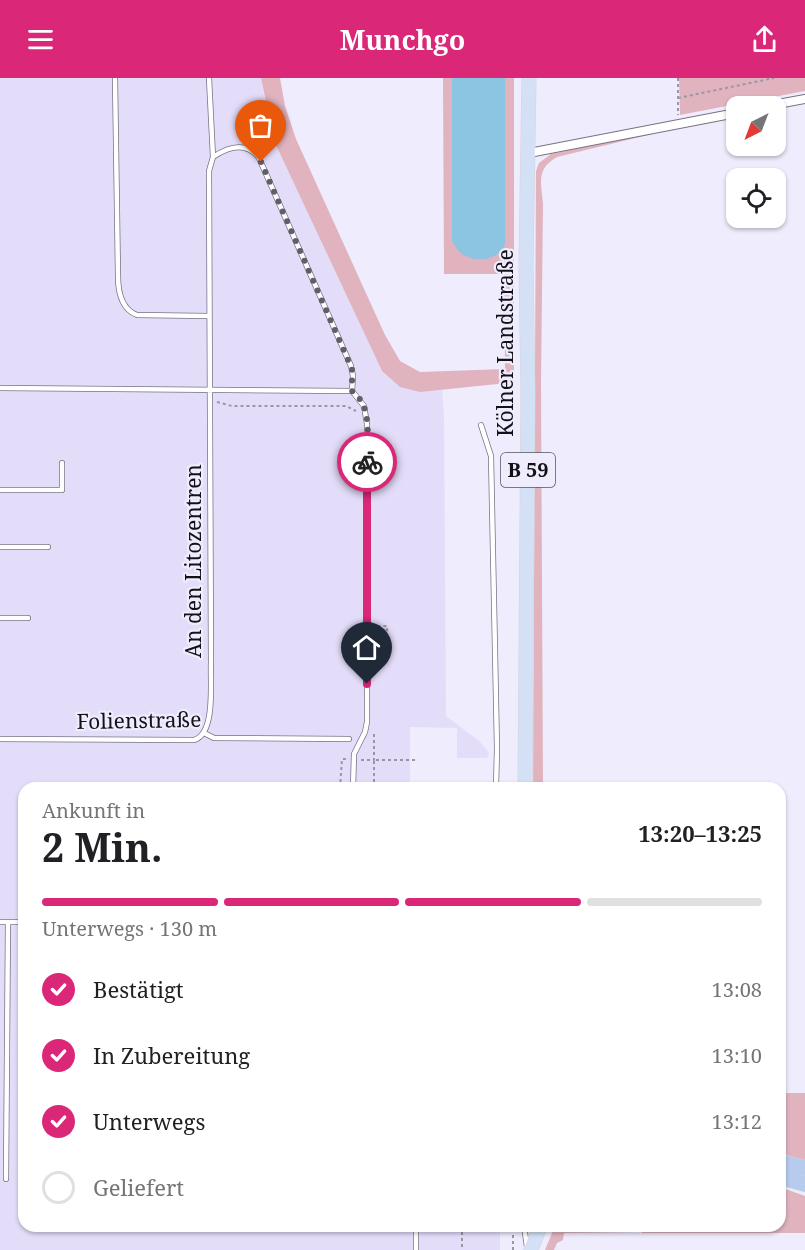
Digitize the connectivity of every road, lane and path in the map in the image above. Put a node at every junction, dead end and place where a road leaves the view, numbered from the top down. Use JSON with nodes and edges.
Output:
{"nodes":[{"id":1,"x":115,"y":78,"type":"edge"},
{"id":2,"x":209,"y":78,"type":"edge"},
{"id":3,"x":529,"y":78,"type":"edge"},
{"id":4,"x":678,"y":78,"type":"edge"},
{"id":5,"x":774,"y":78,"type":"edge"},
{"id":6,"x":678,"y":98,"type":"junction"},
{"id":7,"x":805,"y":99,"type":"edge"},
{"id":8,"x":786,"y":102,"type":"edge"},
{"id":9,"x":726,"y":115,"type":"edge"},
{"id":10,"x":678,"y":124,"type":"junction"},
{"id":11,"x":529,"y":153,"type":"junction"},
{"id":12,"x":213,"y":158,"type":"junction"},
{"id":13,"x":209,"y":316,"type":"junction"},
{"id":14,"x":0,"y":388,"type":"edge"},
{"id":15,"x":210,"y":389,"type":"junction"},
{"id":16,"x":352,"y":391,"type":"junction"},
{"id":17,"x":210,"y":401,"type":"junction"},
{"id":18,"x":358,"y":415,"type":"dead end"},
{"id":19,"x":481,"y":424,"type":"dead end"},
{"id":20,"x":62,"y":464,"type":"dead end"},
{"id":21,"x":0,"y":490,"type":"edge"},
{"id":22,"x":0,"y":547,"type":"edge"},
{"id":23,"x":48,"y":547,"type":"dead end"},
{"id":24,"x":0,"y":618,"type":"edge"},
{"id":25,"x":28,"y":618,"type":"dead end"},
{"id":26,"x":367,"y":626,"type":"junction"},
{"id":27,"x":374,"y":677,"type":"dead end"},
{"id":28,"x":374,"y":728,"type":"dead end"},
{"id":29,"x":204,"y":733,"type":"junction"},
{"id":30,"x":0,"y":739,"type":"edge"},
{"id":31,"x":350,"y":739,"type":"dead end"},
{"id":32,"x":354,"y":759,"type":"junction"},
{"id":33,"x":374,"y":760,"type":"junction"},
{"id":34,"x":417,"y":760,"type":"dead end"},
{"id":35,"x":340,"y":782,"type":"edge"},
{"id":36,"x":353,"y":782,"type":"edge"},
{"id":37,"x":374,"y":782,"type":"edge"},
{"id":38,"x":496,"y":782,"type":"edge"},
{"id":39,"x":525,"y":782,"type":"edge"},
{"id":40,"x":0,"y":922,"type":"edge"},
{"id":41,"x":8,"y":922,"type":"junction"},
{"id":42,"x":18,"y":922,"type":"edge"},
{"id":43,"x":786,"y":1163,"type":"edge"},
{"id":44,"x":805,"y":1168,"type":"edge"},
{"id":45,"x":6,"y":1179,"type":"dead end"},
{"id":46,"x":786,"y":1179,"type":"edge"},
{"id":47,"x":805,"y":1184,"type":"edge"},
{"id":48,"x":416,"y":1232,"type":"edge"},
{"id":49,"x":462,"y":1232,"type":"edge"},
{"id":50,"x":513,"y":1232,"type":"edge"},
{"id":51,"x":526,"y":1232,"type":"edge"},
{"id":52,"x":538,"y":1232,"type":"edge"},
{"id":53,"x":416,"y":1250,"type":"edge"},
{"id":54,"x":462,"y":1250,"type":"edge"},
{"id":55,"x":513,"y":1250,"type":"edge"},
{"id":56,"x":530,"y":1250,"type":"edge"}],
"edges":[{"from":1,"to":13,"type":"lane"},
{"from":2,"to":12,"type":"lane","name":"An den Litozentren"},
{"from":3,"to":11,"type":"main road","name":"Kölner Landstraße","number":"B 59"},
{"from":4,"to":6,"type":"path"},
{"from":5,"to":6,"type":"path"},
{"from":6,"to":10,"type":"path"},
{"from":7,"to":8,"type":"street"},
{"from":9,"to":10,"type":"street"},
{"from":10,"to":11,"type":"street"},
{"from":11,"to":39,"type":"main road","name":"Kölner Landstraße","number":"B 59"},
{"from":12,"to":13,"type":"lane","name":"An den Litozentren"},
{"from":12,"to":16,"type":"lane"},
{"from":13,"to":15,"type":"lane","name":"An den Litozentren"},
{"from":14,"to":15,"type":"lane"},
{"from":15,"to":16,"type":"lane"},
{"from":15,"to":17,"type":"lane","name":"An den Litozentren"},
{"from":16,"to":26,"type":"lane"},
{"from":17,"to":18,"type":"path"},
{"from":17,"to":29,"type":"lane","name":"An den Litozentren"},
{"from":19,"to":38,"type":"lane"},
{"from":20,"to":21,"type":"lane"},
{"from":22,"to":23,"type":"lane"},
{"from":24,"to":25,"type":"lane"},
{"from":26,"to":27,"type":"path"},
{"from":26,"to":32,"type":"lane"},
{"from":28,"to":33,"type":"path"},
{"from":29,"to":30,"type":"lane","name":"Folienstraße"},
{"from":29,"to":31,"type":"lane","name":"Folienstraße"},
{"from":32,"to":33,"type":"path"},
{"from":32,"to":35,"type":"path"},
{"from":32,"to":36,"type":"lane"},
{"from":33,"to":34,"type":"path"},
{"from":33,"to":37,"type":"path"},
{"from":40,"to":41,"type":"lane"},
{"from":41,"to":42,"type":"lane"},
{"from":41,"to":45,"type":"lane"},
{"from":43,"to":44,"type":"highway"},
{"from":46,"to":47,"type":"highway"},
{"from":48,"to":53,"type":"lane"},
{"from":49,"to":54,"type":"path"},
{"from":50,"to":55,"type":"path"},
{"from":51,"to":56,"type":"lane"},
{"from":52,"to":56,"type":"main road"}]}
